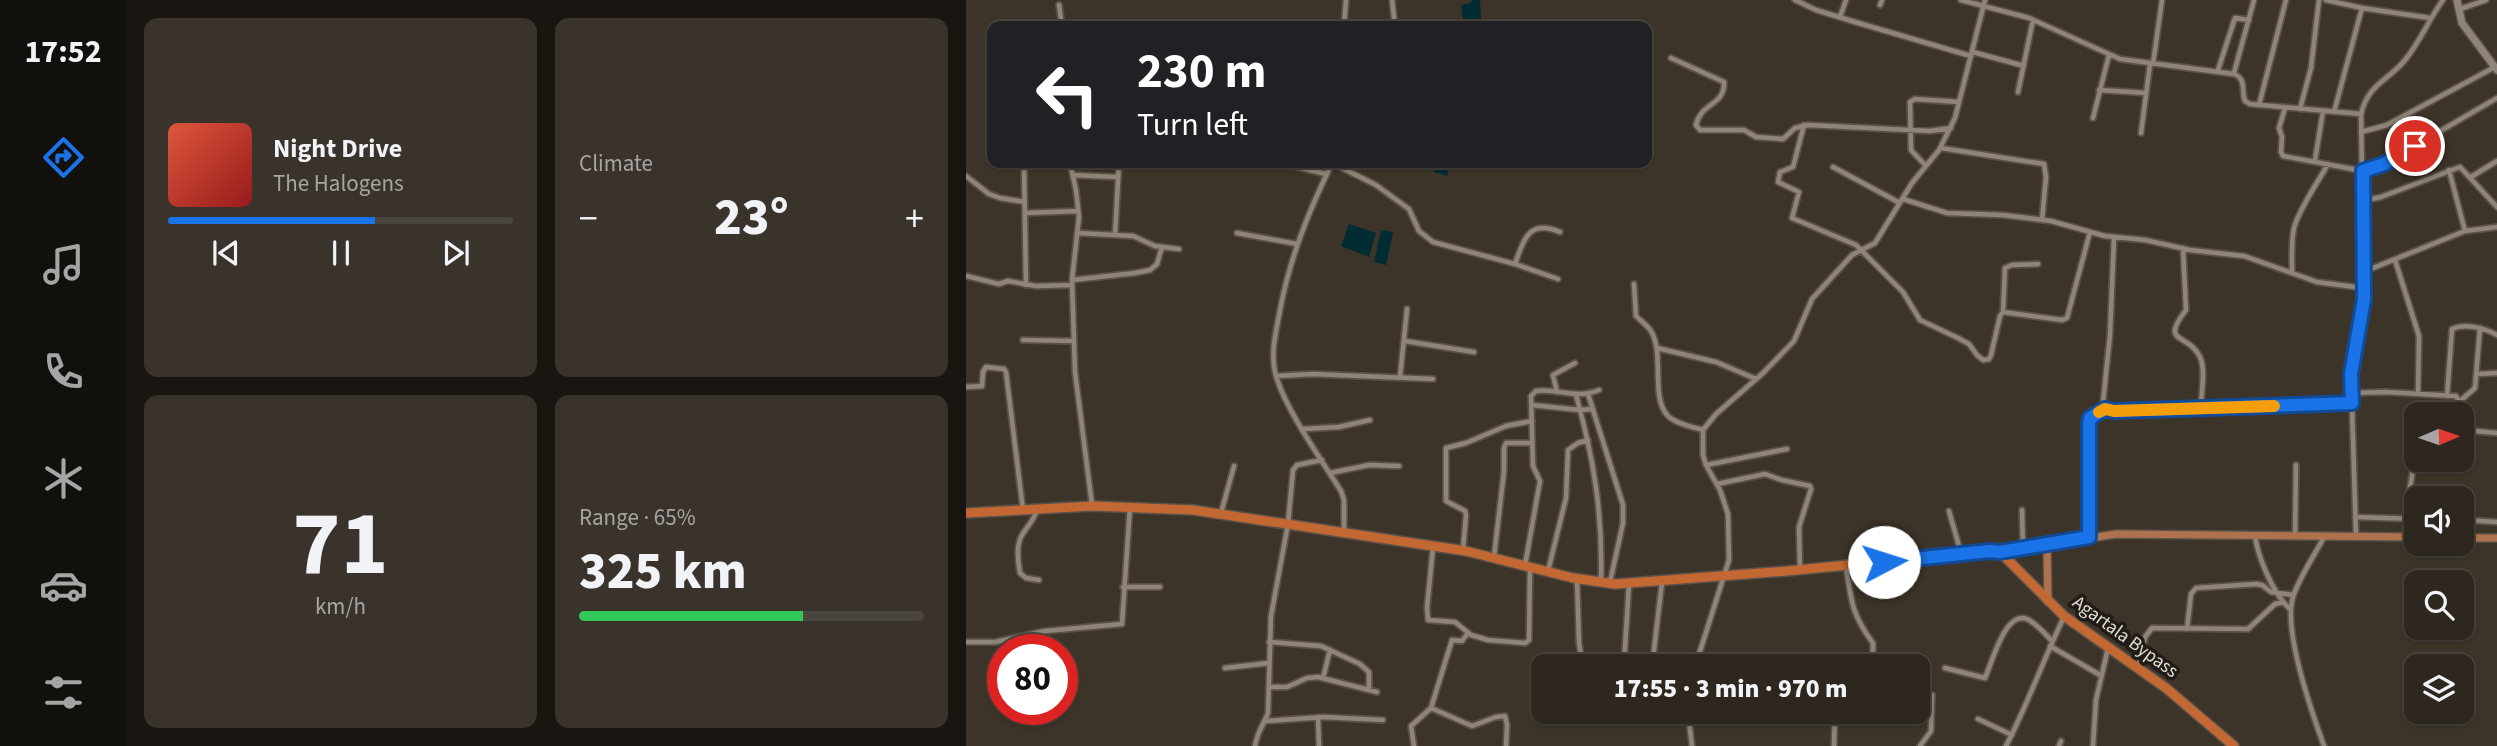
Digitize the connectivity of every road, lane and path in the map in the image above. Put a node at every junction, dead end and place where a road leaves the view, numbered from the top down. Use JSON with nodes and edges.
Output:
{"nodes":[{"id":1,"x":1346,"y":0,"type":"edge"},
{"id":2,"x":1392,"y":0,"type":"edge"},
{"id":3,"x":1795,"y":0,"type":"edge"},
{"id":4,"x":1846,"y":0,"type":"edge"},
{"id":5,"x":1961,"y":0,"type":"edge"},
{"id":6,"x":1985,"y":0,"type":"edge"},
{"id":7,"x":2162,"y":0,"type":"edge"},
{"id":8,"x":2254,"y":0,"type":"edge"},
{"id":9,"x":2286,"y":0,"type":"edge"},
{"id":10,"x":2319,"y":0,"type":"edge"},
{"id":11,"x":2326,"y":0,"type":"edge"},
{"id":12,"x":2443,"y":0,"type":"edge"},
{"id":13,"x":2457,"y":0,"type":"edge"},
{"id":14,"x":2486,"y":0,"type":"edge"},
{"id":15,"x":1059,"y":5,"type":"dead end"},
{"id":16,"x":1985,"y":8,"type":"junction"},
{"id":17,"x":2361,"y":8,"type":"junction"},
{"id":18,"x":2459,"y":9,"type":"junction"},
{"id":19,"x":1840,"y":18,"type":"junction"},
{"id":20,"x":2430,"y":18,"type":"junction"},
{"id":21,"x":2033,"y":20,"type":"junction"},
{"id":22,"x":2249,"y":20,"type":"junction"},
{"id":23,"x":1061,"y":21,"type":"edge"},
{"id":24,"x":1344,"y":21,"type":"edge"},
{"id":25,"x":1394,"y":21,"type":"edge"},
{"id":26,"x":1972,"y":54,"type":"junction"},
{"id":27,"x":2109,"y":55,"type":"junction"},
{"id":28,"x":1671,"y":58,"type":"dead end"},
{"id":29,"x":2151,"y":64,"type":"junction"},
{"id":30,"x":2024,"y":66,"type":"junction"},
{"id":31,"x":2496,"y":68,"type":"edge"},
{"id":32,"x":2218,"y":71,"type":"junction"},
{"id":33,"x":2234,"y":74,"type":"junction"},
{"id":34,"x":2099,"y":90,"type":"junction"},
{"id":35,"x":2018,"y":92,"type":"dead end"},
{"id":36,"x":2146,"y":93,"type":"junction"},
{"id":37,"x":2497,"y":98,"type":"edge"},
{"id":38,"x":1959,"y":102,"type":"junction"},
{"id":39,"x":2259,"y":105,"type":"junction"},
{"id":40,"x":2285,"y":108,"type":"junction"},
{"id":41,"x":2300,"y":109,"type":"junction"},
{"id":42,"x":2323,"y":111,"type":"junction"},
{"id":43,"x":2334,"y":112,"type":"junction"},
{"id":44,"x":2361,"y":114,"type":"junction"},
{"id":45,"x":2092,"y":118,"type":"dead end"},
{"id":46,"x":1804,"y":125,"type":"junction"},
{"id":47,"x":1951,"y":128,"type":"junction"},
{"id":48,"x":1909,"y":129,"type":"junction"},
{"id":49,"x":2141,"y":132,"type":"dead end"},
{"id":50,"x":2361,"y":132,"type":"junction"},
{"id":51,"x":1941,"y":148,"type":"junction"},
{"id":52,"x":2315,"y":160,"type":"junction"},
{"id":53,"x":2497,"y":161,"type":"edge"},
{"id":54,"x":2328,"y":164,"type":"junction"},
{"id":55,"x":1926,"y":166,"type":"junction"},
{"id":56,"x":1833,"y":167,"type":"dead end"},
{"id":57,"x":1024,"y":168,"type":"edge"},
{"id":58,"x":1071,"y":168,"type":"edge"},
{"id":59,"x":1118,"y":168,"type":"edge"},
{"id":60,"x":1302,"y":168,"type":"edge"},
{"id":61,"x":1329,"y":168,"type":"edge"},
{"id":62,"x":1342,"y":168,"type":"edge"},
{"id":63,"x":2449,"y":170,"type":"junction"},
{"id":64,"x":2363,"y":171,"type":"junction"},
{"id":65,"x":1326,"y":174,"type":"junction"},
{"id":66,"x":1073,"y":175,"type":"junction"},
{"id":67,"x":966,"y":176,"type":"edge"},
{"id":68,"x":1117,"y":177,"type":"junction"},
{"id":69,"x":2472,"y":177,"type":"junction"},
{"id":70,"x":1902,"y":201,"type":"junction"},
{"id":71,"x":2362,"y":201,"type":"junction"},
{"id":72,"x":1025,"y":202,"type":"junction"},
{"id":73,"x":2497,"y":207,"type":"edge"},
{"id":74,"x":1078,"y":211,"type":"junction"},
{"id":75,"x":1025,"y":213,"type":"junction"},
{"id":76,"x":2042,"y":220,"type":"junction"},
{"id":77,"x":2497,"y":227,"type":"edge"},
{"id":78,"x":2465,"y":231,"type":"junction"},
{"id":79,"x":1560,"y":232,"type":"dead end"},
{"id":80,"x":2090,"y":232,"type":"junction"},
{"id":81,"x":1077,"y":233,"type":"junction"},
{"id":82,"x":1237,"y":233,"type":"dead end"},
{"id":83,"x":1115,"y":235,"type":"junction"},
{"id":84,"x":2114,"y":237,"type":"junction"},
{"id":85,"x":1297,"y":244,"type":"junction"},
{"id":86,"x":1162,"y":247,"type":"junction"},
{"id":87,"x":2183,"y":248,"type":"junction"},
{"id":88,"x":1178,"y":249,"type":"dead end"},
{"id":89,"x":1860,"y":251,"type":"junction"},
{"id":90,"x":2395,"y":260,"type":"junction"},
{"id":91,"x":1515,"y":264,"type":"junction"},
{"id":92,"x":2038,"y":264,"type":"dead end"},
{"id":93,"x":2292,"y":272,"type":"junction"},
{"id":94,"x":2363,"y":272,"type":"junction"},
{"id":95,"x":966,"y":276,"type":"edge"},
{"id":96,"x":1558,"y":279,"type":"dead end"},
{"id":97,"x":1072,"y":283,"type":"junction"},
{"id":98,"x":1634,"y":284,"type":"dead end"},
{"id":99,"x":1026,"y":285,"type":"junction"},
{"id":100,"x":2363,"y":288,"type":"junction"},
{"id":101,"x":1407,"y":309,"type":"dead end"},
{"id":102,"x":2003,"y":312,"type":"junction"},
{"id":103,"x":2480,"y":328,"type":"junction"},
{"id":104,"x":2497,"y":335,"type":"edge"},
{"id":105,"x":1023,"y":340,"type":"dead end"},
{"id":106,"x":1074,"y":341,"type":"junction"},
{"id":107,"x":1405,"y":341,"type":"junction"},
{"id":108,"x":1657,"y":348,"type":"junction"},
{"id":109,"x":1474,"y":352,"type":"dead end"},
{"id":110,"x":1575,"y":363,"type":"dead end"},
{"id":111,"x":2497,"y":373,"type":"edge"},
{"id":112,"x":2477,"y":374,"type":"junction"},
{"id":113,"x":1276,"y":376,"type":"junction"},
{"id":114,"x":1400,"y":377,"type":"junction"},
{"id":115,"x":1433,"y":379,"type":"dead end"},
{"id":116,"x":1756,"y":379,"type":"junction"},
{"id":117,"x":966,"y":387,"type":"edge"},
{"id":118,"x":1599,"y":390,"type":"dead end"},
{"id":119,"x":1557,"y":392,"type":"junction"},
{"id":120,"x":2352,"y":393,"type":"junction"},
{"id":121,"x":1588,"y":394,"type":"junction"},
{"id":122,"x":2418,"y":394,"type":"junction"},
{"id":123,"x":1576,"y":395,"type":"junction"},
{"id":124,"x":2447,"y":396,"type":"junction"},
{"id":125,"x":2459,"y":402,"type":"joint"},
{"id":126,"x":2352,"y":403,"type":"junction"},
{"id":127,"x":1532,"y":405,"type":"junction"},
{"id":128,"x":2201,"y":408,"type":"junction"},
{"id":129,"x":2105,"y":409,"type":"junction"},
{"id":130,"x":1593,"y":410,"type":"junction"},
{"id":131,"x":1580,"y":411,"type":"junction"},
{"id":132,"x":1370,"y":420,"type":"dead end"},
{"id":133,"x":1532,"y":421,"type":"junction"},
{"id":134,"x":1303,"y":429,"type":"junction"},
{"id":135,"x":1703,"y":430,"type":"junction"},
{"id":136,"x":2474,"y":431,"type":"edge"},
{"id":137,"x":2497,"y":433,"type":"edge"},
{"id":138,"x":1588,"y":440,"type":"junction"},
{"id":139,"x":1532,"y":443,"type":"junction"},
{"id":140,"x":1787,"y":449,"type":"dead end"},
{"id":141,"x":1322,"y":460,"type":"junction"},
{"id":142,"x":1706,"y":465,"type":"junction"},
{"id":143,"x":2296,"y":465,"type":"dead end"},
{"id":144,"x":1234,"y":466,"type":"dead end"},
{"id":145,"x":1399,"y":466,"type":"dead end"},
{"id":146,"x":1330,"y":473,"type":"junction"},
{"id":147,"x":1717,"y":484,"type":"junction"},
{"id":148,"x":1093,"y":506,"type":"junction"},
{"id":149,"x":1130,"y":507,"type":"junction"},
{"id":150,"x":1037,"y":510,"type":"junction"},
{"id":151,"x":2022,"y":510,"type":"dead end"},
{"id":152,"x":1023,"y":511,"type":"junction"},
{"id":153,"x":1949,"y":511,"type":"dead end"},
{"id":154,"x":966,"y":513,"type":"edge"},
{"id":155,"x":1221,"y":514,"type":"junction"},
{"id":156,"x":2355,"y":517,"type":"junction"},
{"id":157,"x":2404,"y":518,"type":"edge"},
{"id":158,"x":2474,"y":521,"type":"edge"},
{"id":159,"x":2497,"y":522,"type":"edge"},
{"id":160,"x":1289,"y":524,"type":"junction"},
{"id":161,"x":1344,"y":531,"type":"junction"},
{"id":162,"x":2255,"y":535,"type":"junction"},
{"id":163,"x":2295,"y":536,"type":"junction"},
{"id":164,"x":2324,"y":536,"type":"junction"},
{"id":165,"x":2356,"y":536,"type":"junction"},
{"id":166,"x":2089,"y":537,"type":"junction"},
{"id":167,"x":2404,"y":537,"type":"edge"},
{"id":168,"x":2474,"y":538,"type":"edge"},
{"id":169,"x":2497,"y":538,"type":"edge"},
{"id":170,"x":2047,"y":543,"type":"junction"},
{"id":171,"x":1433,"y":547,"type":"junction"},
{"id":172,"x":2023,"y":549,"type":"junction"},
{"id":173,"x":1462,"y":551,"type":"junction"},
{"id":174,"x":2000,"y":552,"type":"junction"},
{"id":175,"x":1962,"y":554,"type":"junction"},
{"id":176,"x":1494,"y":558,"type":"junction"},
{"id":177,"x":1527,"y":566,"type":"junction"},
{"id":178,"x":1846,"y":566,"type":"junction"},
{"id":179,"x":1800,"y":569,"type":"junction"},
{"id":180,"x":1548,"y":572,"type":"junction"},
{"id":181,"x":1726,"y":575,"type":"junction"},
{"id":182,"x":1577,"y":579,"type":"junction"},
{"id":183,"x":1039,"y":580,"type":"dead end"},
{"id":184,"x":1662,"y":582,"type":"junction"},
{"id":185,"x":1605,"y":583,"type":"junction"},
{"id":186,"x":1629,"y":584,"type":"junction"},
{"id":187,"x":1123,"y":587,"type":"junction"},
{"id":188,"x":1160,"y":587,"type":"dead end"},
{"id":189,"x":2278,"y":594,"type":"junction"},
{"id":190,"x":2293,"y":595,"type":"junction"},
{"id":191,"x":2048,"y":602,"type":"junction"},
{"id":192,"x":2283,"y":602,"type":"junction"},
{"id":193,"x":2290,"y":609,"type":"junction"},
{"id":194,"x":2064,"y":616,"type":"junction"},
{"id":195,"x":2187,"y":629,"type":"junction"},
{"id":196,"x":1468,"y":633,"type":"junction"},
{"id":197,"x":966,"y":642,"type":"edge"},
{"id":198,"x":1269,"y":642,"type":"junction"},
{"id":199,"x":2051,"y":643,"type":"junction"},
{"id":200,"x":2108,"y":648,"type":"junction"},
{"id":201,"x":1330,"y":650,"type":"junction"},
{"id":202,"x":1581,"y":654,"type":"edge"},
{"id":203,"x":1625,"y":654,"type":"edge"},
{"id":204,"x":1654,"y":654,"type":"edge"},
{"id":205,"x":1699,"y":654,"type":"edge"},
{"id":206,"x":1872,"y":654,"type":"edge"},
{"id":207,"x":1269,"y":663,"type":"junction"},
{"id":208,"x":1225,"y":668,"type":"dead end"},
{"id":209,"x":1945,"y":668,"type":"dead end"},
{"id":210,"x":2138,"y":668,"type":"junction"},
{"id":211,"x":2101,"y":674,"type":"junction"},
{"id":212,"x":1323,"y":678,"type":"junction"},
{"id":213,"x":1269,"y":687,"type":"junction"},
{"id":214,"x":1369,"y":690,"type":"junction"},
{"id":215,"x":1377,"y":692,"type":"dead end"},
{"id":216,"x":1932,"y":695,"type":"dead end"},
{"id":217,"x":1431,"y":708,"type":"junction"},
{"id":218,"x":1318,"y":717,"type":"junction"},
{"id":219,"x":1978,"y":719,"type":"dead end"},
{"id":220,"x":1383,"y":720,"type":"dead end"},
{"id":221,"x":1265,"y":721,"type":"junction"},
{"id":222,"x":1689,"y":724,"type":"edge"},
{"id":223,"x":1835,"y":724,"type":"edge"},
{"id":224,"x":2012,"y":735,"type":"junction"},
{"id":225,"x":1255,"y":746,"type":"edge"},
{"id":226,"x":1319,"y":746,"type":"edge"},
{"id":227,"x":1414,"y":746,"type":"edge"},
{"id":228,"x":1506,"y":746,"type":"edge"},
{"id":229,"x":1692,"y":746,"type":"edge"},
{"id":230,"x":1834,"y":746,"type":"edge"},
{"id":231,"x":1920,"y":746,"type":"edge"},
{"id":232,"x":2008,"y":746,"type":"edge"},
{"id":233,"x":2093,"y":746,"type":"edge"},
{"id":234,"x":2234,"y":746,"type":"edge"},
{"id":235,"x":2323,"y":746,"type":"edge"}],
"edges":[{"from":1,"to":24,"type":"street"},
{"from":2,"to":25,"type":"street"},
{"from":3,"to":19,"type":"street"},
{"from":4,"to":19,"type":"street"},
{"from":5,"to":16,"type":"street"},
{"from":6,"to":16,"type":"street"},
{"from":7,"to":29,"type":"street"},
{"from":8,"to":22,"type":"street"},
{"from":9,"to":39,"type":"street"},
{"from":10,"to":41,"type":"street"},
{"from":11,"to":17,"type":"street"},
{"from":12,"to":20,"type":"street"},
{"from":13,"to":18,"type":"street"},
{"from":14,"to":18,"type":"street"},
{"from":15,"to":23,"type":"street"},
{"from":16,"to":21,"type":"street"},
{"from":16,"to":26,"type":"street"},
{"from":17,"to":20,"type":"street"},
{"from":17,"to":43,"type":"street"},
{"from":18,"to":31,"type":"street"},
{"from":19,"to":26,"type":"street"},
{"from":20,"to":44,"type":"street"},
{"from":21,"to":27,"type":"street"},
{"from":21,"to":30,"type":"street"},
{"from":22,"to":32,"type":"street"},
{"from":22,"to":33,"type":"street"},
{"from":26,"to":30,"type":"street"},
{"from":26,"to":38,"type":"street"},
{"from":27,"to":29,"type":"street"},
{"from":27,"to":34,"type":"street"},
{"from":28,"to":46,"type":"street"},
{"from":29,"to":32,"type":"street"},
{"from":29,"to":36,"type":"street"},
{"from":30,"to":35,"type":"street"},
{"from":31,"to":50,"type":"street"},
{"from":32,"to":33,"type":"street"},
{"from":33,"to":39,"type":"street"},
{"from":34,"to":36,"type":"street"},
{"from":34,"to":45,"type":"street"},
{"from":36,"to":49,"type":"street"},
{"from":37,"to":64,"type":"street"},
{"from":38,"to":47,"type":"street"},
{"from":38,"to":48,"type":"street"},
{"from":39,"to":40,"type":"street"},
{"from":40,"to":41,"type":"street"},
{"from":40,"to":52,"type":"street"},
{"from":41,"to":42,"type":"street"},
{"from":42,"to":43,"type":"street"},
{"from":42,"to":52,"type":"street"},
{"from":43,"to":44,"type":"street"},
{"from":44,"to":50,"type":"street"},
{"from":46,"to":48,"type":"street"},
{"from":46,"to":89,"type":"street"},
{"from":47,"to":48,"type":"street"},
{"from":47,"to":51,"type":"street"},
{"from":48,"to":55,"type":"street"},
{"from":50,"to":64,"type":"street"},
{"from":51,"to":55,"type":"street"},
{"from":51,"to":76,"type":"street"},
{"from":52,"to":54,"type":"street"},
{"from":53,"to":69,"type":"street"},
{"from":54,"to":64,"type":"street"},
{"from":54,"to":93,"type":"street"},
{"from":55,"to":70,"type":"street"},
{"from":56,"to":70,"type":"street"},
{"from":57,"to":72,"type":"street"},
{"from":58,"to":66,"type":"street"},
{"from":59,"to":68,"type":"street"},
{"from":60,"to":65,"type":"street"},
{"from":61,"to":65,"type":"street"},
{"from":62,"to":91,"type":"street"},
{"from":63,"to":69,"type":"street"},
{"from":63,"to":71,"type":"street"},
{"from":63,"to":78,"type":"street"},
{"from":64,"to":71,"type":"street"},
{"from":65,"to":85,"type":"street"},
{"from":66,"to":68,"type":"street"},
{"from":66,"to":74,"type":"street"},
{"from":67,"to":72,"type":"street"},
{"from":68,"to":83,"type":"street"},
{"from":69,"to":73,"type":"street"},
{"from":70,"to":76,"type":"street"},
{"from":70,"to":89,"type":"street"},
{"from":71,"to":94,"type":"street"},
{"from":72,"to":75,"type":"street"},
{"from":74,"to":75,"type":"street"},
{"from":74,"to":81,"type":"street"},
{"from":75,"to":99,"type":"street"},
{"from":76,"to":80,"type":"street"},
{"from":77,"to":78,"type":"street"},
{"from":78,"to":90,"type":"street"},
{"from":79,"to":91,"type":"street"},
{"from":80,"to":84,"type":"street"},
{"from":80,"to":102,"type":"street"},
{"from":81,"to":83,"type":"street"},
{"from":81,"to":97,"type":"street"},
{"from":82,"to":85,"type":"street"},
{"from":83,"to":86,"type":"street"},
{"from":84,"to":87,"type":"street"},
{"from":84,"to":129,"type":"street"},
{"from":85,"to":113,"type":"street"},
{"from":86,"to":88,"type":"street"},
{"from":86,"to":97,"type":"street"},
{"from":87,"to":93,"type":"street"},
{"from":87,"to":128,"type":"street"},
{"from":89,"to":102,"type":"street"},
{"from":89,"to":116,"type":"street"},
{"from":90,"to":94,"type":"street"},
{"from":90,"to":122,"type":"street"},
{"from":91,"to":96,"type":"street"},
{"from":92,"to":102,"type":"street"},
{"from":93,"to":100,"type":"street"},
{"from":94,"to":100,"type":"street"},
{"from":95,"to":99,"type":"street"},
{"from":97,"to":99,"type":"street"},
{"from":97,"to":106,"type":"street"},
{"from":98,"to":108,"type":"street"},
{"from":100,"to":120,"type":"street"},
{"from":101,"to":107,"type":"street"},
{"from":103,"to":104,"type":"street"},
{"from":103,"to":112,"type":"street"},
{"from":103,"to":124,"type":"street"},
{"from":105,"to":106,"type":"street"},
{"from":106,"to":148,"type":"street"},
{"from":107,"to":109,"type":"street"},
{"from":107,"to":114,"type":"street"},
{"from":108,"to":116,"type":"street"},
{"from":108,"to":135,"type":"street"},
{"from":110,"to":119,"type":"street"},
{"from":111,"to":112,"type":"street"},
{"from":112,"to":125,"type":"street"},
{"from":113,"to":114,"type":"street"},
{"from":113,"to":134,"type":"street"},
{"from":114,"to":115,"type":"street"},
{"from":116,"to":135,"type":"street"},
{"from":117,"to":152,"type":"street"},
{"from":118,"to":121,"type":"street"},
{"from":119,"to":123,"type":"street"},
{"from":119,"to":127,"type":"street"},
{"from":120,"to":122,"type":"street"},
{"from":120,"to":126,"type":"street"},
{"from":121,"to":123,"type":"street"},
{"from":121,"to":130,"type":"street"},
{"from":122,"to":124,"type":"street"},
{"from":123,"to":131,"type":"street"},
{"from":124,"to":125,"type":"street"},
{"from":126,"to":128,"type":"street"},
{"from":126,"to":156,"type":"street"},
{"from":127,"to":131,"type":"street"},
{"from":127,"to":133,"type":"street"},
{"from":128,"to":129,"type":"street"},
{"from":129,"to":166,"type":"street"},
{"from":130,"to":131,"type":"street"},
{"from":130,"to":185,"type":"street"},
{"from":131,"to":138,"type":"street"},
{"from":132,"to":134,"type":"street"},
{"from":133,"to":139,"type":"street"},
{"from":133,"to":173,"type":"street"},
{"from":134,"to":141,"type":"street"},
{"from":135,"to":142,"type":"street"},
{"from":136,"to":137,"type":"street"},
{"from":138,"to":180,"type":"street"},
{"from":138,"to":185,"type":"street"},
{"from":139,"to":176,"type":"street"},
{"from":139,"to":177,"type":"street"},
{"from":140,"to":142,"type":"street"},
{"from":141,"to":146,"type":"street"},
{"from":141,"to":160,"type":"street"},
{"from":142,"to":147,"type":"street"},
{"from":143,"to":163,"type":"street"},
{"from":144,"to":155,"type":"street"},
{"from":145,"to":146,"type":"street"},
{"from":146,"to":161,"type":"street"},
{"from":147,"to":179,"type":"street"},
{"from":147,"to":181,"type":"street"},
{"from":148,"to":149,"type":"highway"},
{"from":148,"to":150,"type":"highway"},
{"from":149,"to":155,"type":"highway"},
{"from":149,"to":187,"type":"street"},
{"from":150,"to":152,"type":"highway"},
{"from":150,"to":183,"type":"street"},
{"from":151,"to":172,"type":"street"},
{"from":152,"to":154,"type":"highway"},
{"from":153,"to":175,"type":"street"},
{"from":155,"to":160,"type":"highway"},
{"from":156,"to":157,"type":"street"},
{"from":156,"to":165,"type":"street"},
{"from":158,"to":159,"type":"street"},
{"from":160,"to":161,"type":"highway"},
{"from":160,"to":198,"type":"street"},
{"from":161,"to":171,"type":"highway"},
{"from":162,"to":163,"type":"main road"},
{"from":162,"to":166,"type":"main road"},
{"from":162,"to":189,"type":"street"},
{"from":163,"to":164,"type":"main road"},
{"from":164,"to":165,"type":"main road"},
{"from":164,"to":190,"type":"street"},
{"from":165,"to":167,"type":"main road"},
{"from":166,"to":170,"type":"main road"},
{"from":168,"to":169,"type":"main road"},
{"from":170,"to":172,"type":"main road"},
{"from":170,"to":191,"type":"main road"},
{"from":171,"to":173,"type":"highway"},
{"from":171,"to":196,"type":"street"},
{"from":172,"to":174,"type":"main road"},
{"from":173,"to":176,"type":"highway"},
{"from":174,"to":175,"type":"highway"},
{"from":174,"to":191,"type":"highway","name":"Agartala Bypass"},
{"from":175,"to":178,"type":"highway"},
{"from":176,"to":177,"type":"highway"},
{"from":177,"to":180,"type":"highway"},
{"from":177,"to":196,"type":"street"},
{"from":178,"to":179,"type":"highway"},
{"from":178,"to":206,"type":"street"},
{"from":179,"to":181,"type":"highway"},
{"from":180,"to":182,"type":"highway"},
{"from":181,"to":184,"type":"highway"},
{"from":181,"to":205,"type":"street"},
{"from":182,"to":185,"type":"highway"},
{"from":182,"to":202,"type":"street"},
{"from":184,"to":186,"type":"highway"},
{"from":184,"to":204,"type":"street"},
{"from":185,"to":186,"type":"highway"},
{"from":186,"to":203,"type":"street"},
{"from":187,"to":188,"type":"street"},
{"from":187,"to":197,"type":"street"},
{"from":189,"to":190,"type":"street"},
{"from":189,"to":192,"type":"street"},
{"from":189,"to":195,"type":"street"},
{"from":190,"to":193,"type":"street"},
{"from":191,"to":194,"type":"highway","name":"Agartala Bypass"},
{"from":192,"to":193,"type":"street"},
{"from":192,"to":195,"type":"street"},
{"from":193,"to":235,"type":"street"},
{"from":194,"to":199,"type":"street"},
{"from":194,"to":200,"type":"highway","name":"Agartala Bypass"},
{"from":195,"to":210,"type":"street"},
{"from":196,"to":217,"type":"street"},
{"from":198,"to":201,"type":"street"},
{"from":198,"to":207,"type":"street"},
{"from":199,"to":209,"type":"street"},
{"from":199,"to":211,"type":"street"},
{"from":199,"to":224,"type":"street"},
{"from":200,"to":210,"type":"highway","name":"Agartala Bypass"},
{"from":200,"to":211,"type":"street"},
{"from":201,"to":212,"type":"street"},
{"from":201,"to":214,"type":"street"},
{"from":207,"to":208,"type":"street"},
{"from":207,"to":213,"type":"street"},
{"from":210,"to":234,"type":"highway","name":"Agartala Bypass"},
{"from":211,"to":233,"type":"street"},
{"from":212,"to":213,"type":"street"},
{"from":212,"to":214,"type":"street"},
{"from":213,"to":221,"type":"street"},
{"from":214,"to":215,"type":"street"},
{"from":216,"to":231,"type":"street"},
{"from":217,"to":227,"type":"street"},
{"from":217,"to":228,"type":"street"},
{"from":218,"to":220,"type":"street"},
{"from":218,"to":221,"type":"street"},
{"from":218,"to":226,"type":"street"},
{"from":219,"to":224,"type":"street"},
{"from":221,"to":225,"type":"street"},
{"from":222,"to":229,"type":"street"},
{"from":223,"to":230,"type":"street"},
{"from":224,"to":232,"type":"street"}]}
